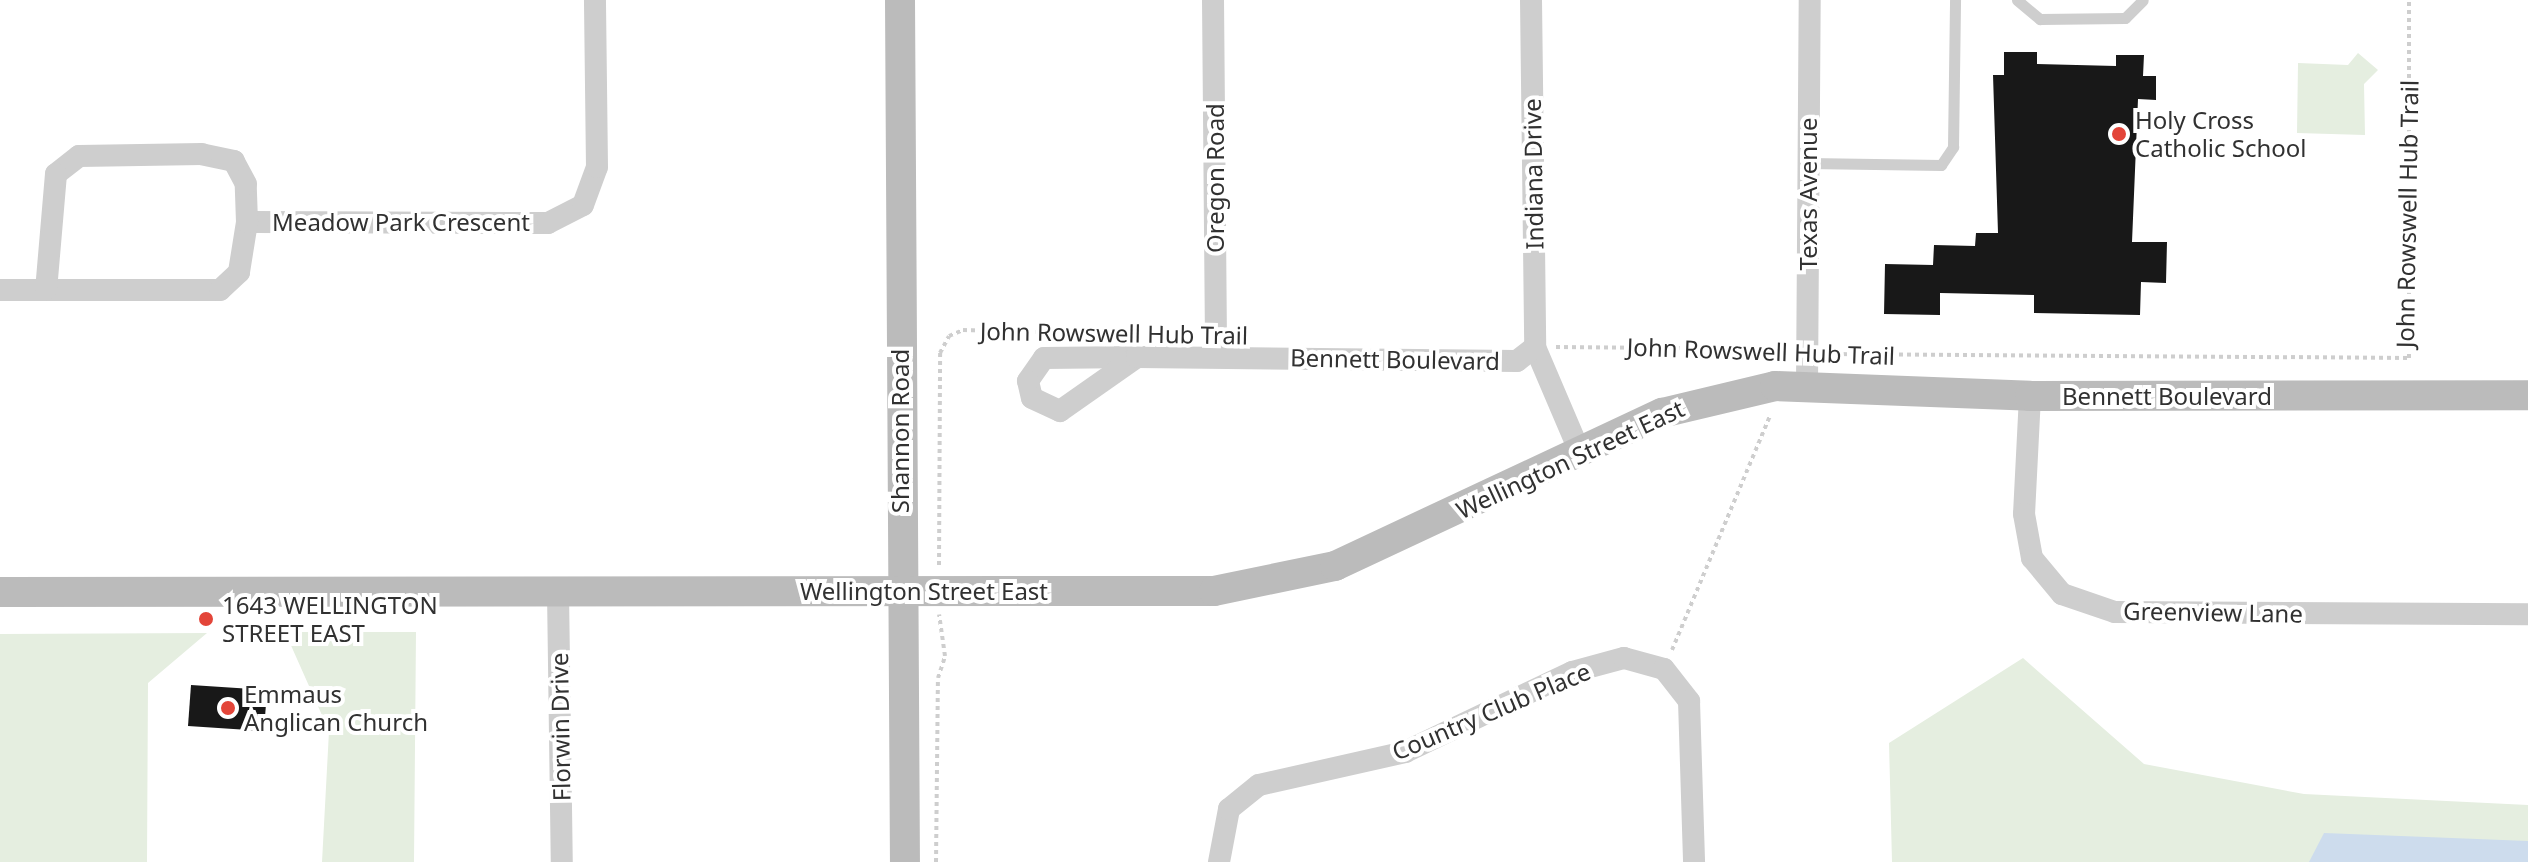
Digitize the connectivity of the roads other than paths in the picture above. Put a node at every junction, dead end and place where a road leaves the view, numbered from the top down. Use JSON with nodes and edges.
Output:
{"nodes":[{"id":1,"x":595,"y":0,"type":"edge"},
{"id":2,"x":900,"y":0,"type":"edge"},
{"id":3,"x":1213,"y":0,"type":"edge"},
{"id":4,"x":1531,"y":0,"type":"edge"},
{"id":5,"x":1810,"y":0,"type":"edge"},
{"id":6,"x":1955,"y":0,"type":"edge"},
{"id":7,"x":2017,"y":0,"type":"edge"},
{"id":8,"x":2143,"y":0,"type":"edge"},
{"id":9,"x":1808,"y":163,"type":"junction"},
{"id":10,"x":247,"y":222,"type":"junction"},
{"id":11,"x":0,"y":290,"type":"edge"},
{"id":12,"x":46,"y":290,"type":"junction"},
{"id":13,"x":1535,"y":347,"type":"junction"},
{"id":14,"x":1216,"y":356,"type":"junction"},
{"id":15,"x":1137,"y":357,"type":"dead end"},
{"id":16,"x":1807,"y":387,"type":"junction"},
{"id":17,"x":2528,"y":395,"type":"edge"},
{"id":18,"x":2030,"y":396,"type":"junction"},
{"id":19,"x":1579,"y":450,"type":"junction"},
{"id":20,"x":0,"y":592,"type":"edge"},
{"id":21,"x":558,"y":592,"type":"junction"},
{"id":22,"x":899,"y":592,"type":"junction"},
{"id":23,"x":2528,"y":614,"type":"edge"},
{"id":24,"x":562,"y":862,"type":"edge"},
{"id":25,"x":905,"y":862,"type":"edge"},
{"id":26,"x":1219,"y":862,"type":"edge"},
{"id":27,"x":1694,"y":862,"type":"edge"}],
"edges":[{"from":1,"to":10,"type":"street","name":"Meadow Park Crescent"},
{"from":2,"to":22,"type":"main road","name":"Shannon Road"},
{"from":3,"to":14,"type":"street","name":"Oregon Road"},
{"from":4,"to":13,"type":"street","name":"Indiana Drive"},
{"from":5,"to":9,"type":"street","name":"Texas Avenue"},
{"from":6,"to":9,"type":"lane"},
{"from":7,"to":8,"type":"lane"},
{"from":9,"to":16,"type":"street","name":"Texas Avenue"},
{"from":10,"to":12,"type":"street"},
{"from":10,"to":12,"type":"street"},
{"from":11,"to":12,"type":"street"},
{"from":13,"to":14,"type":"street","name":"Bennett Boulevard"},
{"from":13,"to":19,"type":"street","name":"Bennett Boulevard"},
{"from":14,"to":15,"type":"street","name":"Bennett Boulevard"},
{"from":16,"to":18,"type":"main road","name":"Bennett Boulevard"},
{"from":16,"to":19,"type":"main road","name":"Wellington Street East"},
{"from":17,"to":18,"type":"main road","name":"Bennett Boulevard"},
{"from":18,"to":23,"type":"street","name":"Greenview Lane"},
{"from":19,"to":22,"type":"main road","name":"Wellington Street East"},
{"from":20,"to":21,"type":"main road","name":"Wellington Street East"},
{"from":21,"to":22,"type":"main road","name":"Wellington Street East"},
{"from":21,"to":24,"type":"street","name":"Florwin Drive"},
{"from":22,"to":25,"type":"main road","name":"Shannon Road"},
{"from":26,"to":27,"type":"street","name":"Country Club Place"}]}
